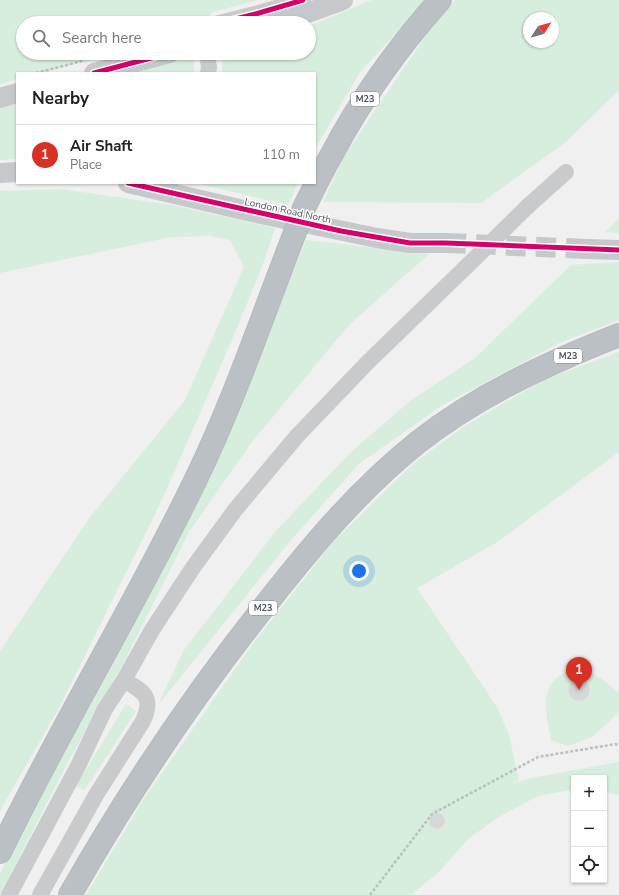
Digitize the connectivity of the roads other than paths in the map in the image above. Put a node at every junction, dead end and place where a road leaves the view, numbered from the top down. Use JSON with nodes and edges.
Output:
{"nodes":[{"id":1,"x":303,"y":0,"type":"edge"},
{"id":2,"x":343,"y":0,"type":"edge"},
{"id":3,"x":440,"y":0,"type":"edge"},
{"id":4,"x":247,"y":16,"type":"edge"},
{"id":5,"x":299,"y":16,"type":"edge"},
{"id":6,"x":127,"y":60,"type":"edge"},
{"id":7,"x":208,"y":60,"type":"edge"},
{"id":8,"x":91,"y":66,"type":"edge"},
{"id":9,"x":208,"y":72,"type":"edge"},
{"id":10,"x":16,"y":93,"type":"edge"},
{"id":11,"x":0,"y":98,"type":"edge"},
{"id":12,"x":16,"y":172,"type":"edge"},
{"id":13,"x":566,"y":172,"type":"dead end"},
{"id":14,"x":0,"y":173,"type":"edge"},
{"id":15,"x":132,"y":184,"type":"edge"},
{"id":16,"x":446,"y":243,"type":"tunnel mouth"},
{"id":17,"x":587,"y":249,"type":"tunnel mouth"},
{"id":18,"x":619,"y":250,"type":"edge"},
{"id":19,"x":619,"y":335,"type":"edge"},
{"id":20,"x":124,"y":680,"type":"junction"},
{"id":21,"x":0,"y":852,"type":"edge"},
{"id":22,"x":9,"y":895,"type":"edge"},
{"id":23,"x":40,"y":895,"type":"edge"},
{"id":24,"x":70,"y":895,"type":"edge"}],
"edges":[{"from":1,"to":4,"type":"street"},
{"from":2,"to":5,"type":"main road"},
{"from":3,"to":21,"type":"highway","number":"M23","bridge":true},
{"from":6,"to":8,"type":"main road"},
{"from":7,"to":9,"type":"street"},
{"from":10,"to":11,"type":"main road"},
{"from":12,"to":14,"type":"main road"},
{"from":13,"to":20,"type":"street","bridge":true},
{"from":15,"to":16,"type":"main road","name":"London Road North"},
{"from":17,"to":18,"type":"main road"},
{"from":19,"to":24,"type":"highway","number":"M23"},
{"from":20,"to":22,"type":"street"},
{"from":20,"to":23,"type":"street"}]}
